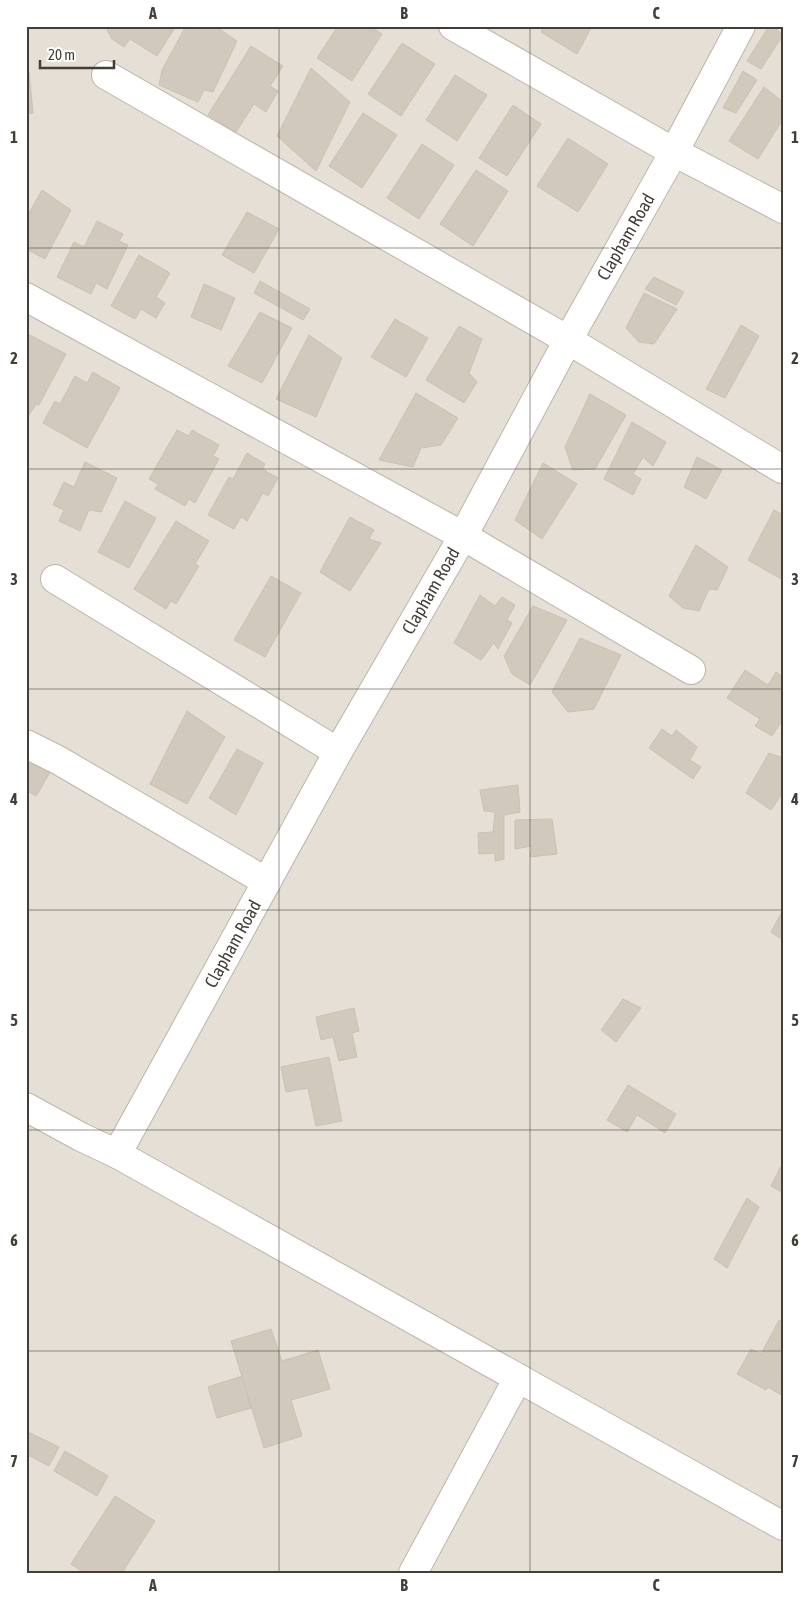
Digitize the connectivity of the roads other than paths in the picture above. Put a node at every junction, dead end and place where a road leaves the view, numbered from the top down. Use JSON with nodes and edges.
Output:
{"nodes":[{"id":1,"x":453,"y":26,"type":"edge"},
{"id":2,"x":741,"y":26,"type":"edge"},
{"id":3,"x":106,"y":75,"type":"dead end"},
{"id":4,"x":674,"y":152,"type":"junction"},
{"id":5,"x":783,"y":209,"type":"edge"},
{"id":6,"x":26,"y":297,"type":"edge"},
{"id":7,"x":568,"y":340,"type":"junction"},
{"id":8,"x":782,"y":469,"type":"edge"},
{"id":9,"x":463,"y":536,"type":"junction"},
{"id":10,"x":55,"y":579,"type":"dead end"},
{"id":11,"x":691,"y":670,"type":"dead end"},
{"id":12,"x":26,"y":744,"type":"edge"},
{"id":13,"x":338,"y":752,"type":"junction"},
{"id":14,"x":267,"y":882,"type":"junction"},
{"id":15,"x":26,"y":1107,"type":"edge"},
{"id":16,"x":117,"y":1154,"type":"junction"},
{"id":17,"x":518,"y":1378,"type":"junction"},
{"id":18,"x":783,"y":1526,"type":"edge"},
{"id":19,"x":413,"y":1573,"type":"edge"}],
"edges":[{"from":1,"to":4,"type":"street"},
{"from":2,"to":4,"type":"street","name":"Clapham Road"},
{"from":3,"to":7,"type":"street"},
{"from":4,"to":5,"type":"street"},
{"from":4,"to":7,"type":"street","name":"Clapham Road"},
{"from":6,"to":9,"type":"street"},
{"from":7,"to":8,"type":"street"},
{"from":7,"to":9,"type":"street","name":"Clapham Road"},
{"from":9,"to":11,"type":"street"},
{"from":9,"to":13,"type":"street","name":"Clapham Road"},
{"from":10,"to":13,"type":"street"},
{"from":12,"to":14,"type":"street"},
{"from":13,"to":14,"type":"street","name":"Clapham Road"},
{"from":14,"to":16,"type":"street","name":"Clapham Road"},
{"from":15,"to":16,"type":"street"},
{"from":16,"to":17,"type":"street"},
{"from":17,"to":18,"type":"street"},
{"from":17,"to":19,"type":"street"}]}
